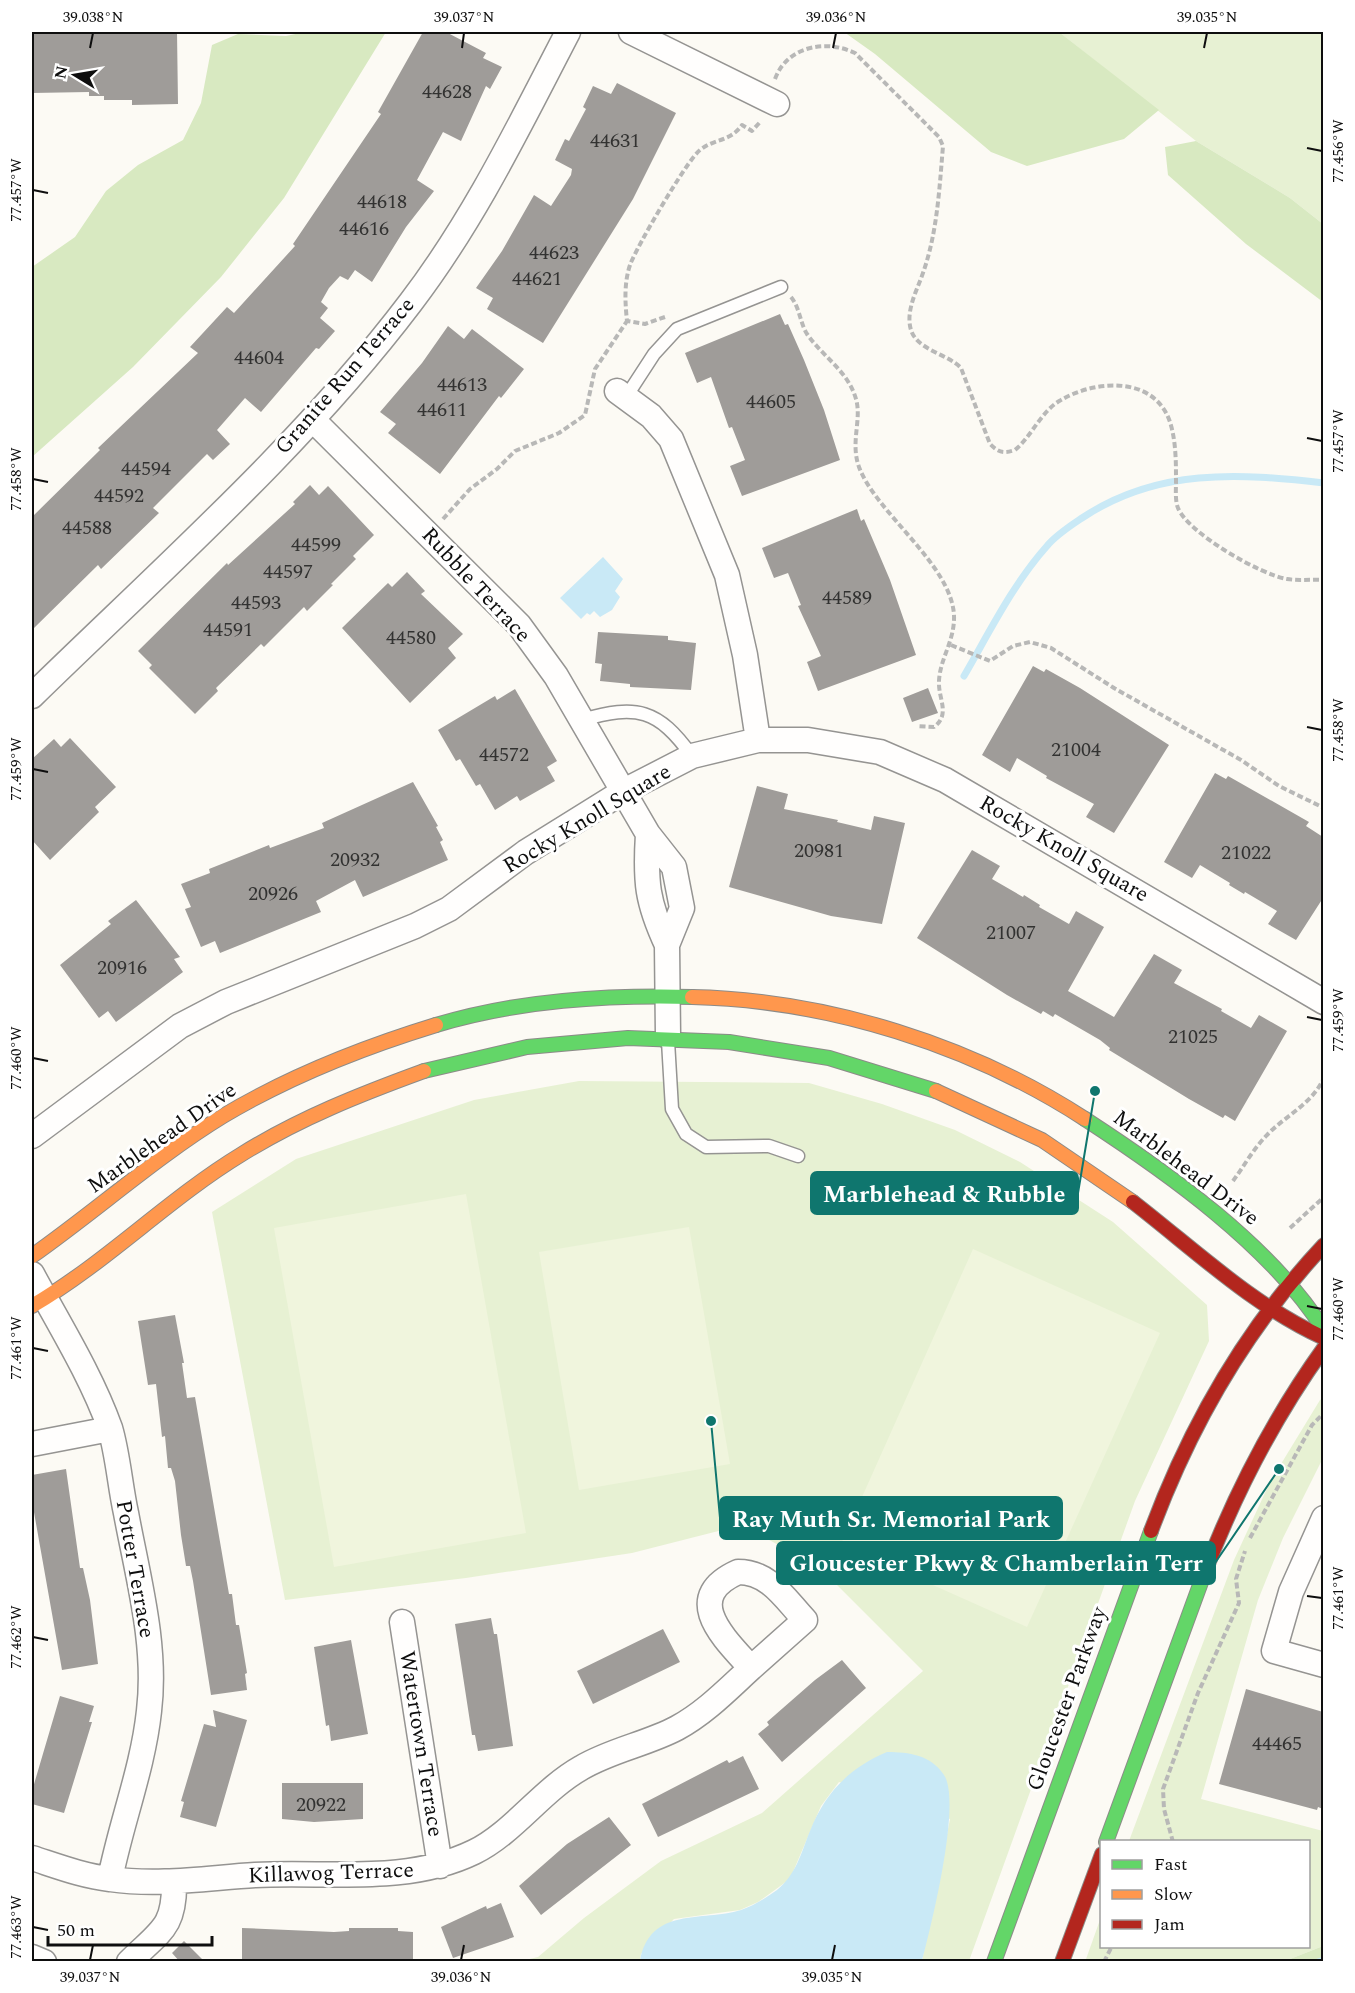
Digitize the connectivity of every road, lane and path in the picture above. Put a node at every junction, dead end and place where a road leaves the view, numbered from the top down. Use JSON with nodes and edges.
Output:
{"nodes":[{"id":1,"x":568,"y":32,"type":"edge"},
{"id":2,"x":631,"y":32,"type":"edge"},
{"id":3,"x":773,"y":102,"type":"junction"},
{"id":4,"x":781,"y":287,"type":"joint"},
{"id":5,"x":676,"y":312,"type":"dead end"},
{"id":6,"x":627,"y":321,"type":"junction"},
{"id":7,"x":622,"y":394,"type":"joint"},
{"id":8,"x":313,"y":420,"type":"junction"},
{"id":9,"x":441,"y":521,"type":"dead end"},
{"id":10,"x":1323,"y":580,"type":"edge"},
{"id":11,"x":951,"y":645,"type":"junction"},
{"id":12,"x":32,"y":696,"type":"edge"},
{"id":13,"x":582,"y":720,"type":"junction"},
{"id":14,"x":916,"y":726,"type":"dead end"},
{"id":15,"x":758,"y":740,"type":"junction"},
{"id":16,"x":692,"y":756,"type":"junction"},
{"id":17,"x":624,"y":791,"type":"junction"},
{"id":18,"x":1323,"y":808,"type":"edge"},
{"id":19,"x":667,"y":995,"type":"junction"},
{"id":20,"x":1323,"y":1002,"type":"edge"},
{"id":21,"x":668,"y":1036,"type":"junction"},
{"id":22,"x":1323,"y":1078,"type":"edge"},
{"id":23,"x":32,"y":1136,"type":"edge"},
{"id":24,"x":798,"y":1156,"type":"dead end"},
{"id":25,"x":1233,"y":1181,"type":"dead end"},
{"id":26,"x":1323,"y":1197,"type":"edge"},
{"id":27,"x":1290,"y":1228,"type":"dead end"},
{"id":28,"x":1323,"y":1245,"type":"edge"},
{"id":29,"x":32,"y":1256,"type":"edge"},
{"id":30,"x":32,"y":1274,"type":"edge"},
{"id":31,"x":1290,"y":1280,"type":"junction"},
{"id":32,"x":38,"y":1302,"type":"edge"},
{"id":33,"x":1268,"y":1310,"type":"junction"},
{"id":34,"x":1323,"y":1330,"type":"edge"},
{"id":35,"x":1323,"y":1338,"type":"edge"},
{"id":36,"x":1323,"y":1348,"type":"edge"},
{"id":37,"x":1323,"y":1413,"type":"edge"},
{"id":38,"x":110,"y":1429,"type":"junction"},
{"id":39,"x":32,"y":1443,"type":"edge"},
{"id":40,"x":1323,"y":1518,"type":"edge"},
{"id":41,"x":402,"y":1622,"type":"dead end"},
{"id":42,"x":1323,"y":1665,"type":"edge"},
{"id":43,"x":751,"y":1668,"type":"dead end"},
{"id":44,"x":1107,"y":1840,"type":"edge"},
{"id":45,"x":1172,"y":1840,"type":"edge"},
{"id":46,"x":1100,"y":1857,"type":"edge"},
{"id":47,"x":32,"y":1858,"type":"edge"},
{"id":48,"x":440,"y":1866,"type":"junction"},
{"id":49,"x":110,"y":1879,"type":"junction"},
{"id":50,"x":174,"y":1882,"type":"junction"},
{"id":51,"x":1111,"y":1948,"type":"edge"},
{"id":52,"x":32,"y":1957,"type":"edge"},
{"id":53,"x":44,"y":1962,"type":"edge"},
{"id":54,"x":129,"y":1962,"type":"edge"},
{"id":55,"x":993,"y":1962,"type":"edge"},
{"id":56,"x":1062,"y":1962,"type":"edge"},
{"id":57,"x":1104,"y":1962,"type":"edge"}],
"edges":[{"from":1,"to":8,"type":"street","name":"Granite Run Terrace"},
{"from":2,"to":3,"type":"street"},
{"from":3,"to":6,"type":"path"},
{"from":3,"to":10,"type":"path"},
{"from":4,"to":7,"type":"lane"},
{"from":4,"to":11,"type":"path"},
{"from":5,"to":6,"type":"path"},
{"from":6,"to":9,"type":"path"},
{"from":7,"to":15,"type":"street"},
{"from":8,"to":12,"type":"street","name":"Granite Run Terrace"},
{"from":8,"to":13,"type":"street","name":"Rubble Terrace"},
{"from":11,"to":14,"type":"path"},
{"from":11,"to":18,"type":"path"},
{"from":13,"to":16,"type":"lane"},
{"from":13,"to":17,"type":"street","name":"Rubble Terrace"},
{"from":15,"to":16,"type":"street","name":"Rocky Knoll Square"},
{"from":15,"to":20,"type":"street","name":"Rocky Knoll Square"},
{"from":16,"to":17,"type":"street","name":"Rocky Knoll Square"},
{"from":17,"to":19,"type":"street","name":"Rubble Terrace"},
{"from":17,"to":23,"type":"street","name":"Rocky Knoll Square"},
{"from":19,"to":21,"type":"street","name":"Rubble Terrace"},
{"from":19,"to":29,"type":"street","name":"Marblehead Drive"},
{"from":19,"to":31,"type":"street","name":"Marblehead Drive"},
{"from":21,"to":24,"type":"lane"},
{"from":21,"to":32,"type":"street"},
{"from":21,"to":33,"type":"street"},
{"from":22,"to":25,"type":"path"},
{"from":26,"to":27,"type":"path"},
{"from":28,"to":31,"type":"street","name":"Gloucester Parkway"},
{"from":30,"to":32,"type":"street","name":"Potter Terrace"},
{"from":31,"to":33,"type":"street","name":"Gloucester Parkway"},
{"from":31,"to":34,"type":"street","name":"Marblehead Drive"},
{"from":32,"to":38,"type":"street","name":"Potter Terrace"},
{"from":33,"to":35,"type":"street"},
{"from":33,"to":55,"type":"street","name":"Gloucester Parkway"},
{"from":36,"to":44,"type":"street"},
{"from":37,"to":45,"type":"path"},
{"from":38,"to":39,"type":"street"},
{"from":38,"to":49,"type":"street","name":"Potter Terrace"},
{"from":40,"to":42,"type":"street"},
{"from":41,"to":48,"type":"street","name":"Watertown Terrace"},
{"from":43,"to":48,"type":"street","name":"Killawog Terrace"},
{"from":46,"to":56,"type":"street"},
{"from":47,"to":49,"type":"street","name":"Killawog Terrace"},
{"from":48,"to":50,"type":"street","name":"Killawog Terrace"},
{"from":49,"to":50,"type":"street","name":"Killawog Terrace"},
{"from":50,"to":54,"type":"street"},
{"from":51,"to":57,"type":"path"},
{"from":52,"to":53,"type":"street"}]}
